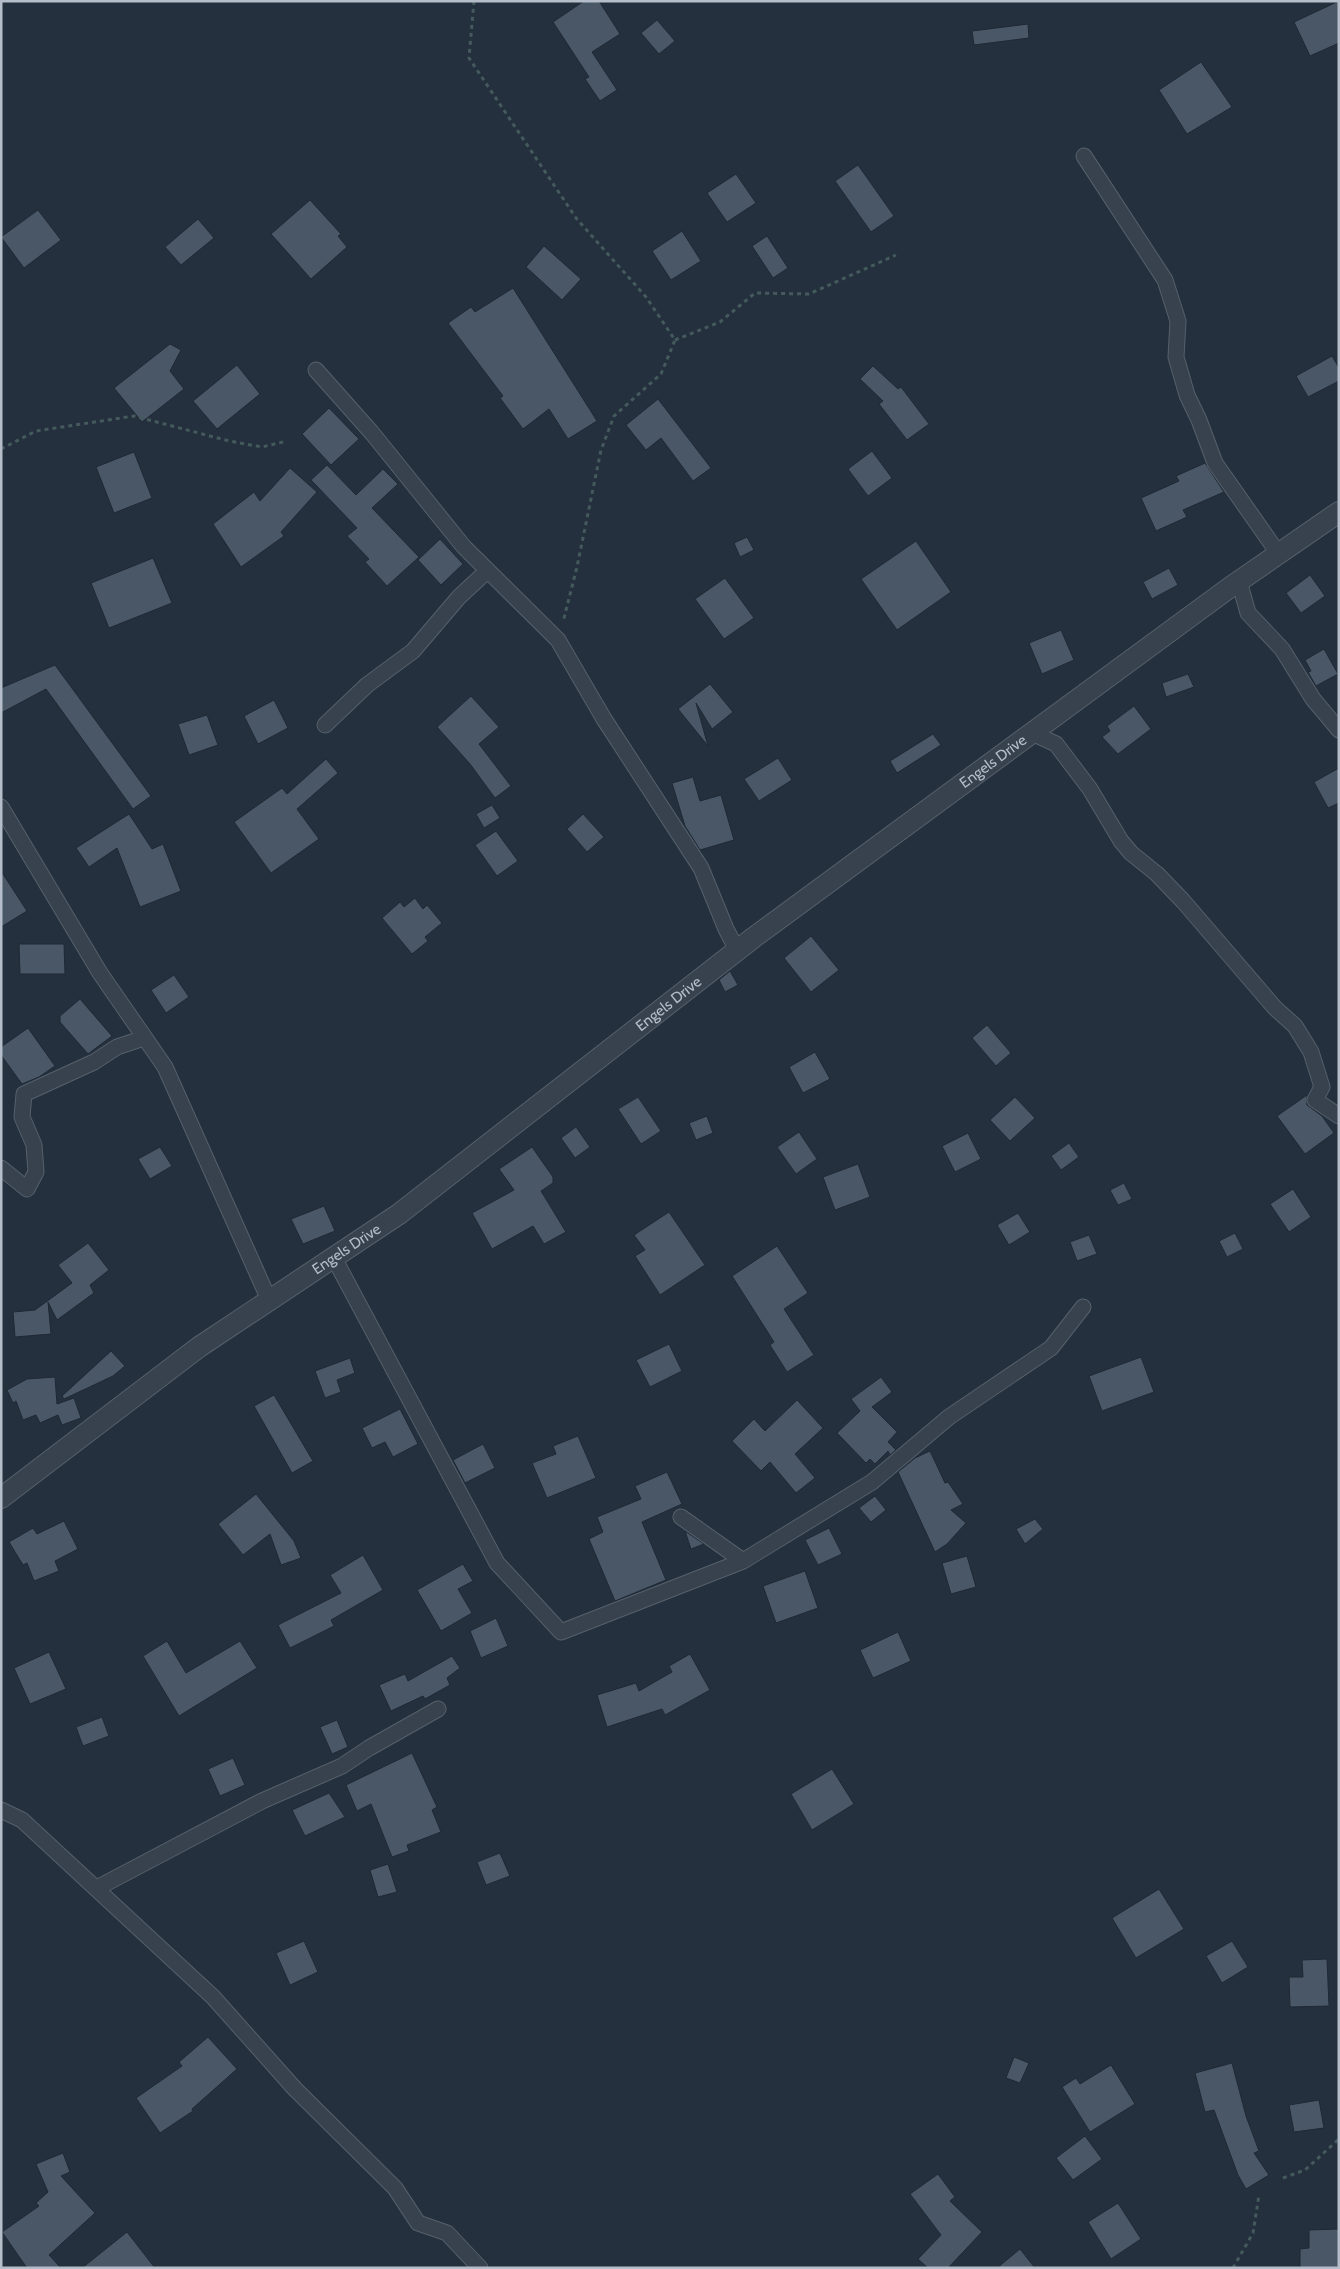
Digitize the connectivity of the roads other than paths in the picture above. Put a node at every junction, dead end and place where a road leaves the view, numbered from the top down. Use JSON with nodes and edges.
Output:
{"nodes":[{"id":1,"x":1084,"y":156,"type":"dead end"},
{"id":2,"x":316,"y":370,"type":"dead end"},
{"id":3,"x":1339,"y":512,"type":"edge"},
{"id":4,"x":1278,"y":554,"type":"junction"},
{"id":5,"x":487,"y":572,"type":"junction"},
{"id":6,"x":1239,"y":581,"type":"junction"},
{"id":7,"x":325,"y":725,"type":"dead end"},
{"id":8,"x":1339,"y":730,"type":"edge"},
{"id":9,"x":1032,"y":733,"type":"junction"},
{"id":10,"x":1,"y":807,"type":"edge"},
{"id":11,"x":738,"y":950,"type":"junction"},
{"id":12,"x":144,"y":1038,"type":"junction"},
{"id":13,"x":1339,"y":1116,"type":"edge"},
{"id":14,"x":1,"y":1168,"type":"edge"},
{"id":15,"x":334,"y":1258,"type":"junction"},
{"id":16,"x":270,"y":1302,"type":"junction"},
{"id":17,"x":1083,"y":1307,"type":"dead end"},
{"id":18,"x":1,"y":1498,"type":"edge"},
{"id":19,"x":681,"y":1517,"type":"dead end"},
{"id":20,"x":742,"y":1561,"type":"junction"},
{"id":21,"x":438,"y":1709,"type":"dead end"},
{"id":22,"x":1,"y":1810,"type":"edge"},
{"id":23,"x":97,"y":1888,"type":"junction"},
{"id":24,"x":480,"y":2268,"type":"edge"}],
"edges":[{"from":1,"to":4,"type":"street"},
{"from":2,"to":5,"type":"street"},
{"from":3,"to":4,"type":"street","name":"Engels Drive"},
{"from":4,"to":6,"type":"street","name":"Engels Drive"},
{"from":5,"to":7,"type":"street"},
{"from":5,"to":11,"type":"street"},
{"from":6,"to":8,"type":"street"},
{"from":6,"to":9,"type":"street","name":"Engels Drive"},
{"from":9,"to":11,"type":"street","name":"Engels Drive"},
{"from":9,"to":13,"type":"street"},
{"from":10,"to":12,"type":"street"},
{"from":11,"to":15,"type":"street","name":"Engels Drive"},
{"from":12,"to":14,"type":"street"},
{"from":12,"to":16,"type":"street"},
{"from":15,"to":16,"type":"street","name":"Engels Drive"},
{"from":15,"to":20,"type":"street"},
{"from":16,"to":18,"type":"street","name":"Engels Drive"},
{"from":17,"to":20,"type":"street"},
{"from":19,"to":20,"type":"street"},
{"from":21,"to":23,"type":"street"},
{"from":22,"to":23,"type":"street"},
{"from":23,"to":24,"type":"street"}]}
